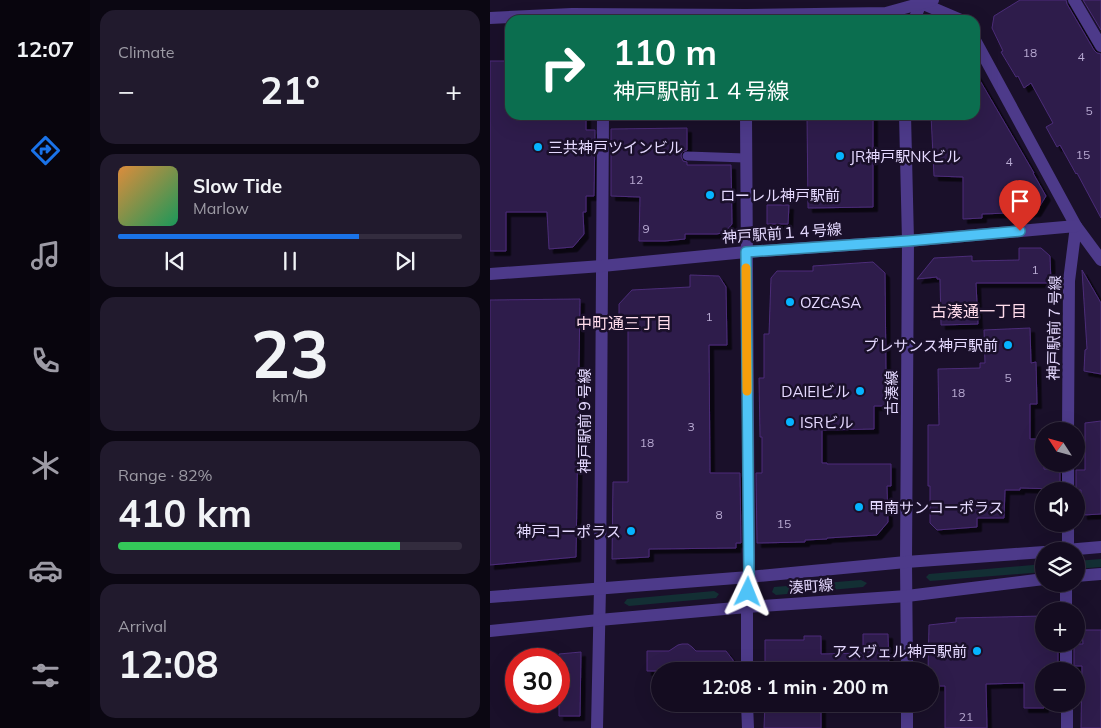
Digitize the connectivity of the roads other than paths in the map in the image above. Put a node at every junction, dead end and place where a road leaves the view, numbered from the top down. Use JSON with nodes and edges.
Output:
{"nodes":[{"id":1,"x":620,"y":0,"type":"edge"},
{"id":2,"x":1074,"y":0,"type":"edge"},
{"id":3,"x":925,"y":1,"type":"edge"},
{"id":4,"x":552,"y":15,"type":"edge"},
{"id":5,"x":587,"y":15,"type":"edge"},
{"id":6,"x":616,"y":15,"type":"edge"},
{"id":7,"x":816,"y":15,"type":"edge"},
{"id":8,"x":917,"y":15,"type":"edge"},
{"id":9,"x":952,"y":15,"type":"edge"},
{"id":10,"x":505,"y":17,"type":"edge"},
{"id":11,"x":490,"y":18,"type":"edge"},
{"id":12,"x":1101,"y":46,"type":"edge"},
{"id":13,"x":980,"y":49,"type":"edge"},
{"id":14,"x":604,"y":120,"type":"edge"},
{"id":15,"x":746,"y":120,"type":"edge"},
{"id":16,"x":905,"y":120,"type":"edge"},
{"id":17,"x":688,"y":156,"type":"dead end"},
{"id":18,"x":746,"y":158,"type":"junction"},
{"id":19,"x":1076,"y":226,"type":"junction"},
{"id":20,"x":908,"y":241,"type":"junction"},
{"id":21,"x":746,"y":252,"type":"junction"},
{"id":22,"x":1101,"y":260,"type":"edge"},
{"id":23,"x":602,"y":266,"type":"junction"},
{"id":24,"x":490,"y":274,"type":"edge"},
{"id":25,"x":1068,"y":422,"type":"edge"},
{"id":26,"x":1101,"y":547,"type":"edge"},
{"id":27,"x":1085,"y":548,"type":"edge"},
{"id":28,"x":1035,"y":553,"type":"edge"},
{"id":29,"x":906,"y":562,"type":"junction"},
{"id":30,"x":1101,"y":574,"type":"edge"},
{"id":31,"x":1085,"y":575,"type":"edge"},
{"id":32,"x":749,"y":577,"type":"junction"},
{"id":33,"x":1035,"y":581,"type":"edge"},
{"id":34,"x":600,"y":588,"type":"junction"},
{"id":35,"x":907,"y":596,"type":"junction"},
{"id":36,"x":490,"y":597,"type":"edge"},
{"id":37,"x":747,"y":607,"type":"junction"},
{"id":38,"x":599,"y":620,"type":"junction"},
{"id":39,"x":490,"y":631,"type":"edge"},
{"id":40,"x":747,"y":662,"type":"edge"},
{"id":41,"x":907,"y":662,"type":"edge"},
{"id":42,"x":748,"y":712,"type":"edge"},
{"id":43,"x":907,"y":712,"type":"edge"},
{"id":44,"x":1067,"y":712,"type":"edge"},
{"id":45,"x":597,"y":728,"type":"edge"},
{"id":46,"x":748,"y":728,"type":"edge"},
{"id":47,"x":907,"y":728,"type":"edge"},
{"id":48,"x":1067,"y":728,"type":"edge"}],
"edges":[{"from":1,"to":6,"type":"street"},
{"from":2,"to":12,"type":"street"},
{"from":3,"to":7,"type":"street"},
{"from":3,"to":8,"type":"street"},
{"from":3,"to":9,"type":"street"},
{"from":4,"to":5,"type":"street"},
{"from":10,"to":11,"type":"street"},
{"from":13,"to":19,"type":"street"},
{"from":14,"to":23,"type":"street","name":"神戸駅前９号線"},
{"from":15,"to":18,"type":"street"},
{"from":16,"to":20,"type":"street","name":"古湊線"},
{"from":17,"to":18,"type":"lane"},
{"from":18,"to":21,"type":"street"},
{"from":19,"to":20,"type":"street","name":"神戸駅前１４号線"},
{"from":19,"to":22,"type":"street"},
{"from":19,"to":25,"type":"street","name":"神戸駅前７号線"},
{"from":20,"to":21,"type":"street","name":"神戸駅前１４号線"},
{"from":20,"to":29,"type":"street","name":"古湊線"},
{"from":21,"to":23,"type":"street","name":"神戸駅前１４号線"},
{"from":21,"to":32,"type":"street"},
{"from":23,"to":24,"type":"street","name":"神戸駅前１４号線"},
{"from":23,"to":34,"type":"street","name":"神戸駅前９号線"},
{"from":26,"to":27,"type":"street"},
{"from":28,"to":29,"type":"street","name":"湊町線"},
{"from":29,"to":32,"type":"street","name":"湊町線"},
{"from":29,"to":35,"type":"street","name":"古湊線"},
{"from":30,"to":31,"type":"street"},
{"from":32,"to":34,"type":"street","name":"湊町線"},
{"from":32,"to":37,"type":"street"},
{"from":33,"to":35,"type":"street","name":"湊町線"},
{"from":34,"to":36,"type":"street","name":"湊町線"},
{"from":34,"to":38,"type":"street","name":"神戸駅前９号線"},
{"from":35,"to":37,"type":"street","name":"湊町線"},
{"from":35,"to":41,"type":"street","name":"古湊線"},
{"from":37,"to":38,"type":"street","name":"湊町線"},
{"from":37,"to":40,"type":"street"},
{"from":38,"to":39,"type":"street","name":"湊町線"},
{"from":38,"to":45,"type":"street","name":"神戸駅前９号線"},
{"from":42,"to":46,"type":"street"},
{"from":43,"to":47,"type":"street"},
{"from":44,"to":48,"type":"street"}]}
